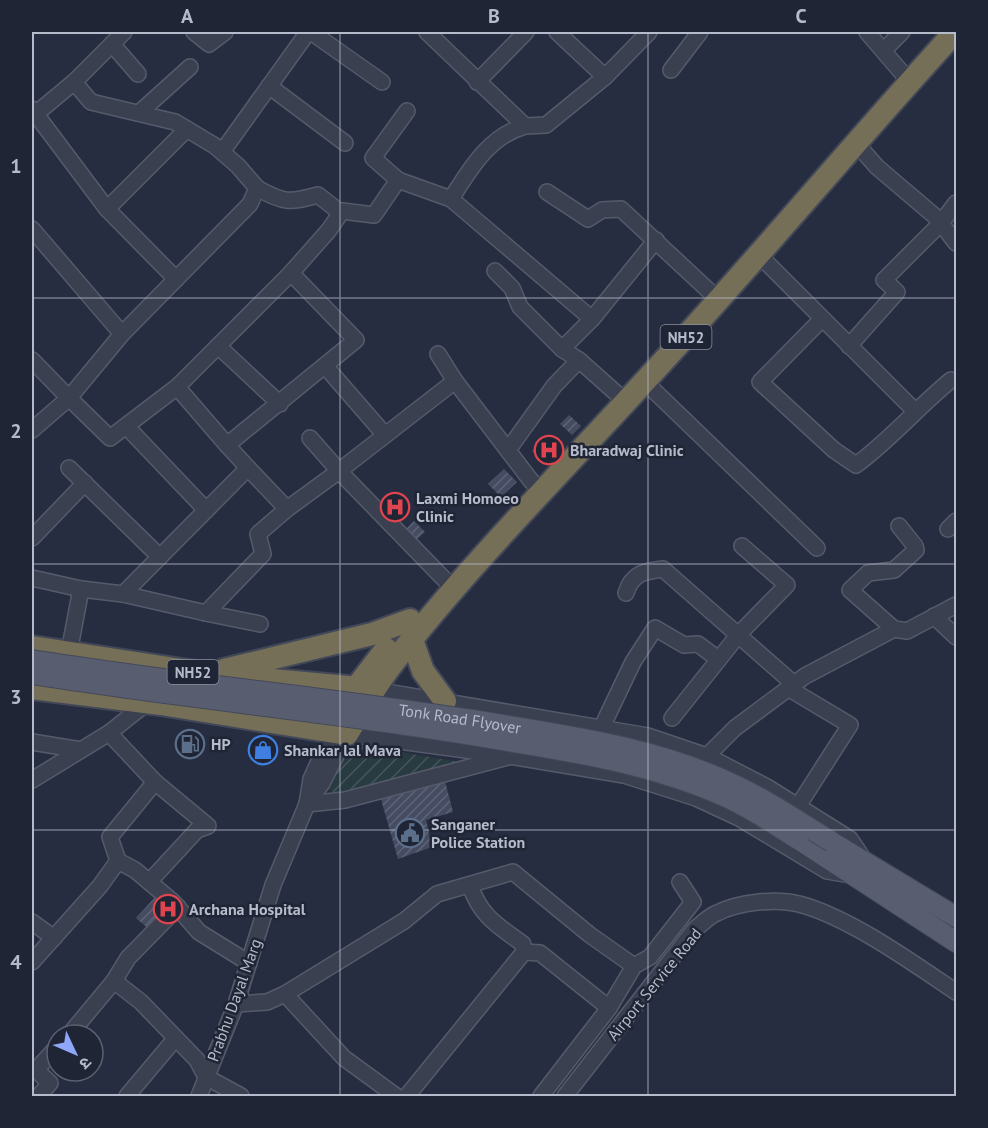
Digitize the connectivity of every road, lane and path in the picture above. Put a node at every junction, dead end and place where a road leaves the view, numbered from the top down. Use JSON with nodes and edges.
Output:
{"nodes":[{"id":1,"x":124,"y":32,"type":"edge"},
{"id":2,"x":194,"y":32,"type":"edge"},
{"id":3,"x":225,"y":32,"type":"edge"},
{"id":4,"x":309,"y":32,"type":"edge"},
{"id":5,"x":428,"y":32,"type":"edge"},
{"id":6,"x":526,"y":32,"type":"edge"},
{"id":7,"x":557,"y":32,"type":"edge"},
{"id":8,"x":647,"y":32,"type":"edge"},
{"id":9,"x":700,"y":32,"type":"edge"},
{"id":10,"x":867,"y":32,"type":"edge"},
{"id":11,"x":902,"y":32,"type":"edge"},
{"id":12,"x":943,"y":32,"type":"edge"},
{"id":13,"x":955,"y":32,"type":"edge"},
{"id":14,"x":112,"y":44,"type":"junction"},
{"id":15,"x":884,"y":50,"type":"junction"},
{"id":16,"x":190,"y":67,"type":"dead end"},
{"id":17,"x":671,"y":70,"type":"dead end"},
{"id":18,"x":138,"y":74,"type":"dead end"},
{"id":19,"x":903,"y":74,"type":"junction"},
{"id":20,"x":605,"y":77,"type":"junction"},
{"id":21,"x":74,"y":82,"type":"junction"},
{"id":22,"x":382,"y":82,"type":"dead end"},
{"id":23,"x":477,"y":82,"type":"junction"},
{"id":24,"x":269,"y":86,"type":"junction"},
{"id":25,"x":406,"y":111,"type":"dead end"},
{"id":26,"x":33,"y":113,"type":"edge"},
{"id":27,"x":139,"y":113,"type":"junction"},
{"id":28,"x":525,"y":126,"type":"junction"},
{"id":29,"x":187,"y":129,"type":"junction"},
{"id":30,"x":855,"y":142,"type":"junction"},
{"id":31,"x":345,"y":143,"type":"dead end"},
{"id":32,"x":222,"y":152,"type":"junction"},
{"id":33,"x":398,"y":180,"type":"junction"},
{"id":34,"x":257,"y":188,"type":"junction"},
{"id":35,"x":548,"y":192,"type":"dead end"},
{"id":36,"x":451,"y":199,"type":"junction"},
{"id":37,"x":957,"y":203,"type":"edge"},
{"id":38,"x":107,"y":209,"type":"junction"},
{"id":39,"x":341,"y":213,"type":"junction"},
{"id":40,"x":940,"y":223,"type":"junction"},
{"id":41,"x":32,"y":230,"type":"edge"},
{"id":42,"x":656,"y":240,"type":"junction"},
{"id":43,"x":957,"y":243,"type":"edge"},
{"id":44,"x":760,"y":256,"type":"junction"},
{"id":45,"x":495,"y":271,"type":"dead end"},
{"id":46,"x":291,"y":273,"type":"junction"},
{"id":47,"x":176,"y":279,"type":"junction"},
{"id":48,"x":708,"y":290,"type":"junction"},
{"id":49,"x":592,"y":319,"type":"junction"},
{"id":50,"x":822,"y":319,"type":"junction"},
{"id":51,"x":122,"y":334,"type":"junction"},
{"id":52,"x":218,"y":346,"type":"junction"},
{"id":53,"x":849,"y":346,"type":"junction"},
{"id":54,"x":562,"y":350,"type":"junction"},
{"id":55,"x":438,"y":354,"type":"dead end"},
{"id":56,"x":32,"y":360,"type":"edge"},
{"id":57,"x":579,"y":360,"type":"junction"},
{"id":58,"x":326,"y":367,"type":"junction"},
{"id":59,"x":951,"y":380,"type":"dead end"},
{"id":60,"x":455,"y":381,"type":"junction"},
{"id":61,"x":645,"y":382,"type":"junction"},
{"id":62,"x":177,"y":387,"type":"junction"},
{"id":63,"x":616,"y":393,"type":"junction"},
{"id":64,"x":69,"y":399,"type":"junction"},
{"id":65,"x":280,"y":404,"type":"junction"},
{"id":66,"x":915,"y":411,"type":"junction"},
{"id":67,"x":126,"y":426,"type":"junction"},
{"id":68,"x":32,"y":430,"type":"edge"},
{"id":69,"x":384,"y":435,"type":"junction"},
{"id":70,"x":310,"y":438,"type":"dead end"},
{"id":71,"x":227,"y":445,"type":"junction"},
{"id":72,"x":508,"y":450,"type":"junction"},
{"id":73,"x":69,"y":468,"type":"dead end"},
{"id":74,"x":248,"y":468,"type":"junction"},
{"id":75,"x":339,"y":471,"type":"junction"},
{"id":76,"x":532,"y":482,"type":"junction"},
{"id":77,"x":85,"y":483,"type":"junction"},
{"id":78,"x":287,"y":509,"type":"junction"},
{"id":79,"x":206,"y":510,"type":"junction"},
{"id":80,"x":899,"y":526,"type":"dead end"},
{"id":81,"x":32,"y":538,"type":"edge"},
{"id":82,"x":742,"y":546,"type":"dead end"},
{"id":83,"x":817,"y":548,"type":"dead end"},
{"id":84,"x":160,"y":557,"type":"junction"},
{"id":85,"x":32,"y":578,"type":"edge"},
{"id":86,"x":446,"y":580,"type":"junction"},
{"id":87,"x":81,"y":589,"type":"junction"},
{"id":88,"x":626,"y":593,"type":"dead end"},
{"id":89,"x":123,"y":594,"type":"junction"},
{"id":90,"x":957,"y":605,"type":"edge"},
{"id":91,"x":206,"y":613,"type":"junction"},
{"id":92,"x":934,"y":616,"type":"junction"},
{"id":93,"x":260,"y":624,"type":"dead end"},
{"id":94,"x":894,"y":629,"type":"junction"},
{"id":95,"x":411,"y":630,"type":"junction"},
{"id":96,"x":739,"y":634,"type":"junction"},
{"id":97,"x":957,"y":637,"type":"edge"},
{"id":98,"x":32,"y":647,"type":"edge"},
{"id":99,"x":64,"y":653,"type":"junction"},
{"id":100,"x":718,"y":659,"type":"junction"},
{"id":101,"x":32,"y":660,"type":"edge"},
{"id":102,"x":132,"y":663,"type":"junction"},
{"id":103,"x":32,"y":674,"type":"edge"},
{"id":104,"x":207,"y":674,"type":"junction"},
{"id":105,"x":791,"y":686,"type":"junction"},
{"id":106,"x":32,"y":688,"type":"edge"},
{"id":107,"x":366,"y":689,"type":"junction"},
{"id":108,"x":445,"y":701,"type":"junction"},
{"id":109,"x":148,"y":702,"type":"junction"},
{"id":110,"x":672,"y":717,"type":"dead end"},
{"id":111,"x":601,"y":729,"type":"junction"},
{"id":112,"x":340,"y":732,"type":"junction"},
{"id":113,"x":110,"y":733,"type":"junction"},
{"id":114,"x":32,"y":742,"type":"edge"},
{"id":115,"x":81,"y":750,"type":"junction"},
{"id":116,"x":510,"y":756,"type":"junction"},
{"id":117,"x":707,"y":756,"type":"junction"},
{"id":118,"x":32,"y":780,"type":"edge"},
{"id":119,"x":154,"y":782,"type":"junction"},
{"id":120,"x":800,"y":803,"type":"dead end"},
{"id":121,"x":307,"y":804,"type":"junction"},
{"id":122,"x":118,"y":861,"type":"junction"},
{"id":123,"x":859,"y":868,"type":"junction"},
{"id":124,"x":149,"y":882,"type":"junction"},
{"id":125,"x":680,"y":882,"type":"dead end"},
{"id":126,"x":470,"y":885,"type":"junction"},
{"id":127,"x":178,"y":907,"type":"junction"},
{"id":128,"x":957,"y":917,"type":"edge"},
{"id":129,"x":32,"y":922,"type":"edge"},
{"id":130,"x":54,"y":939,"type":"junction"},
{"id":131,"x":957,"y":942,"type":"edge"},
{"id":132,"x":524,"y":952,"type":"junction"},
{"id":133,"x":32,"y":962,"type":"edge"},
{"id":134,"x":249,"y":963,"type":"junction"},
{"id":135,"x":634,"y":966,"type":"junction"},
{"id":136,"x":114,"y":981,"type":"junction"},
{"id":137,"x":957,"y":992,"type":"edge"},
{"id":138,"x":285,"y":994,"type":"junction"},
{"id":139,"x":236,"y":1004,"type":"junction"},
{"id":140,"x":609,"y":1008,"type":"junction"},
{"id":141,"x":79,"y":1023,"type":"edge"},
{"id":142,"x":175,"y":1039,"type":"junction"},
{"id":143,"x":45,"y":1060,"type":"edge"},
{"id":144,"x":206,"y":1077,"type":"junction"},
{"id":145,"x":45,"y":1078,"type":"edge"},
{"id":146,"x":50,"y":1083,"type":"edge"},
{"id":147,"x":39,"y":1096,"type":"edge"},
{"id":148,"x":127,"y":1096,"type":"edge"},
{"id":149,"x":199,"y":1096,"type":"edge"},
{"id":150,"x":242,"y":1096,"type":"edge"},
{"id":151,"x":396,"y":1096,"type":"edge"},
{"id":152,"x":407,"y":1096,"type":"edge"},
{"id":153,"x":541,"y":1096,"type":"edge"},
{"id":154,"x":565,"y":1096,"type":"edge"}],
"edges":[{"from":1,"to":14,"type":"street"},
{"from":2,"to":3,"type":"street"},
{"from":4,"to":22,"type":"street"},
{"from":4,"to":24,"type":"street"},
{"from":5,"to":23,"type":"street"},
{"from":6,"to":23,"type":"street"},
{"from":7,"to":20,"type":"street"},
{"from":8,"to":20,"type":"street"},
{"from":9,"to":17,"type":"street"},
{"from":10,"to":15,"type":"street"},
{"from":11,"to":15,"type":"street"},
{"from":12,"to":19,"type":"highway","number":"NH52"},
{"from":13,"to":30,"type":"highway","number":"NH52"},
{"from":14,"to":18,"type":"street"},
{"from":14,"to":21,"type":"street"},
{"from":15,"to":19,"type":"street"},
{"from":16,"to":27,"type":"street"},
{"from":19,"to":48,"type":"highway","number":"NH52"},
{"from":20,"to":28,"type":"street"},
{"from":21,"to":26,"type":"street"},
{"from":21,"to":27,"type":"street"},
{"from":23,"to":28,"type":"street"},
{"from":24,"to":31,"type":"street"},
{"from":24,"to":32,"type":"street"},
{"from":25,"to":33,"type":"street"},
{"from":26,"to":38,"type":"street"},
{"from":27,"to":29,"type":"street"},
{"from":28,"to":36,"type":"street"},
{"from":29,"to":32,"type":"street"},
{"from":29,"to":38,"type":"street"},
{"from":30,"to":40,"type":"street"},
{"from":30,"to":44,"type":"highway","number":"NH52"},
{"from":32,"to":34,"type":"street"},
{"from":33,"to":36,"type":"street"},
{"from":33,"to":39,"type":"street"},
{"from":34,"to":39,"type":"street"},
{"from":34,"to":47,"type":"street"},
{"from":35,"to":42,"type":"street"},
{"from":36,"to":49,"type":"street"},
{"from":37,"to":40,"type":"street"},
{"from":38,"to":47,"type":"street"},
{"from":39,"to":46,"type":"street"},
{"from":40,"to":43,"type":"street"},
{"from":40,"to":53,"type":"street"},
{"from":41,"to":51,"type":"street"},
{"from":42,"to":48,"type":"street"},
{"from":42,"to":49,"type":"street"},
{"from":44,"to":50,"type":"street"},
{"from":44,"to":61,"type":"highway","number":"NH52"},
{"from":45,"to":54,"type":"street"},
{"from":46,"to":52,"type":"street"},
{"from":46,"to":58,"type":"street"},
{"from":47,"to":51,"type":"street"},
{"from":48,"to":63,"type":"highway","number":"NH52"},
{"from":49,"to":54,"type":"street"},
{"from":50,"to":53,"type":"street"},
{"from":50,"to":66,"type":"street"},
{"from":51,"to":64,"type":"street"},
{"from":52,"to":62,"type":"street"},
{"from":52,"to":65,"type":"street"},
{"from":53,"to":66,"type":"street"},
{"from":54,"to":57,"type":"street"},
{"from":55,"to":60,"type":"street"},
{"from":56,"to":64,"type":"street"},
{"from":57,"to":63,"type":"street"},
{"from":57,"to":72,"type":"street"},
{"from":58,"to":65,"type":"street"},
{"from":58,"to":69,"type":"street"},
{"from":59,"to":66,"type":"street"},
{"from":60,"to":69,"type":"street"},
{"from":60,"to":72,"type":"street"},
{"from":61,"to":83,"type":"street"},
{"from":61,"to":95,"type":"highway","number":"NH52"},
{"from":62,"to":67,"type":"street"},
{"from":62,"to":71,"type":"street"},
{"from":63,"to":76,"type":"highway","number":"NH52"},
{"from":64,"to":67,"type":"street"},
{"from":64,"to":68,"type":"street"},
{"from":65,"to":71,"type":"street"},
{"from":67,"to":79,"type":"street"},
{"from":69,"to":75,"type":"street"},
{"from":70,"to":75,"type":"street"},
{"from":71,"to":74,"type":"street"},
{"from":72,"to":76,"type":"street"},
{"from":73,"to":77,"type":"street"},
{"from":74,"to":78,"type":"street"},
{"from":74,"to":79,"type":"street"},
{"from":75,"to":78,"type":"street"},
{"from":75,"to":86,"type":"street"},
{"from":76,"to":86,"type":"highway","number":"NH52"},
{"from":77,"to":81,"type":"street"},
{"from":77,"to":84,"type":"street"},
{"from":78,"to":91,"type":"street"},
{"from":79,"to":84,"type":"street"},
{"from":80,"to":94,"type":"street"},
{"from":82,"to":96,"type":"street"},
{"from":84,"to":89,"type":"street"},
{"from":85,"to":87,"type":"street"},
{"from":86,"to":95,"type":"highway","number":"NH52"},
{"from":87,"to":89,"type":"street"},
{"from":87,"to":99,"type":"street"},
{"from":88,"to":96,"type":"street"},
{"from":89,"to":91,"type":"street"},
{"from":90,"to":92,"type":"street"},
{"from":91,"to":93,"type":"street"},
{"from":92,"to":94,"type":"street"},
{"from":92,"to":97,"type":"street"},
{"from":94,"to":105,"type":"street"},
{"from":95,"to":104,"type":"highway"},
{"from":95,"to":107,"type":"highway","number":"NH52"},
{"from":95,"to":108,"type":"highway"},
{"from":96,"to":100,"type":"street"},
{"from":96,"to":105,"type":"street"},
{"from":98,"to":99,"type":"highway","number":"NH52"},
{"from":99,"to":102,"type":"highway","number":"NH52"},
{"from":100,"to":110,"type":"street"},
{"from":100,"to":111,"type":"street"},
{"from":101,"to":123,"type":"main road","name":"Tonk Road Flyover","bridge":true},
{"from":102,"to":104,"type":"highway","number":"NH52"},
{"from":102,"to":109,"type":"street"},
{"from":103,"to":123,"type":"main road","name":"Tonk Road Flyover","bridge":true},
{"from":104,"to":107,"type":"highway","number":"NH52"},
{"from":105,"to":117,"type":"street"},
{"from":105,"to":120,"type":"street"},
{"from":106,"to":109,"type":"highway","number":"NH52"},
{"from":107,"to":108,"type":"street"},
{"from":107,"to":112,"type":"highway","number":"NH52"},
{"from":108,"to":111,"type":"street"},
{"from":109,"to":112,"type":"highway","number":"NH52"},
{"from":109,"to":113,"type":"street"},
{"from":111,"to":117,"type":"street"},
{"from":112,"to":116,"type":"street"},
{"from":112,"to":121,"type":"street","name":"Prabhu Dayal Marg"},
{"from":113,"to":115,"type":"street"},
{"from":113,"to":119,"type":"street"},
{"from":114,"to":115,"type":"street"},
{"from":115,"to":118,"type":"street"},
{"from":116,"to":121,"type":"street"},
{"from":116,"to":123,"type":"street"},
{"from":117,"to":123,"type":"street"},
{"from":119,"to":122,"type":"street"},
{"from":119,"to":124,"type":"street"},
{"from":121,"to":134,"type":"street","name":"Prabhu Dayal Marg"},
{"from":122,"to":124,"type":"street"},
{"from":122,"to":130,"type":"street"},
{"from":123,"to":128,"type":"main road"},
{"from":123,"to":131,"type":"main road"},
{"from":124,"to":127,"type":"street"},
{"from":125,"to":135,"type":"street"},
{"from":126,"to":132,"type":"street"},
{"from":126,"to":135,"type":"street"},
{"from":126,"to":138,"type":"street"},
{"from":127,"to":134,"type":"street"},
{"from":127,"to":136,"type":"street"},
{"from":129,"to":130,"type":"street"},
{"from":130,"to":133,"type":"street"},
{"from":132,"to":140,"type":"street"},
{"from":132,"to":152,"type":"street"},
{"from":134,"to":139,"type":"street","name":"Prabhu Dayal Marg"},
{"from":135,"to":140,"type":"street"},
{"from":136,"to":141,"type":"street"},
{"from":136,"to":142,"type":"street"},
{"from":137,"to":154,"type":"street","name":"Airport Service Road"},
{"from":138,"to":139,"type":"street"},
{"from":138,"to":151,"type":"street"},
{"from":139,"to":144,"type":"street","name":"Prabhu Dayal Marg"},
{"from":140,"to":153,"type":"street"},
{"from":142,"to":144,"type":"street"},
{"from":142,"to":148,"type":"street"},
{"from":143,"to":145,"type":"street"},
{"from":144,"to":149,"type":"street","name":"Prabhu Dayal Marg"},
{"from":144,"to":150,"type":"street"},
{"from":146,"to":147,"type":"street"}]}
